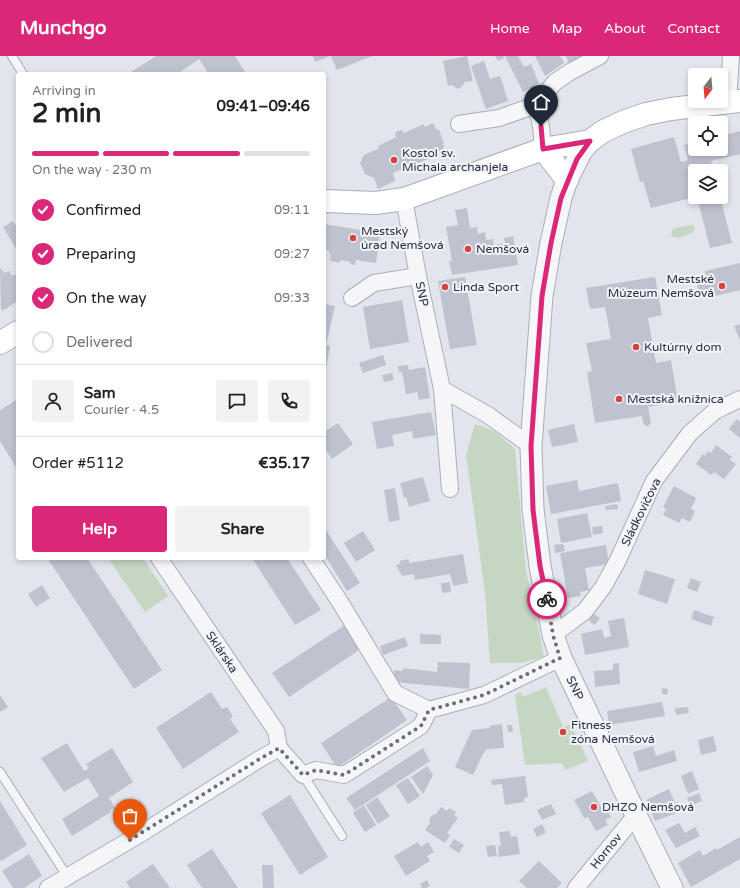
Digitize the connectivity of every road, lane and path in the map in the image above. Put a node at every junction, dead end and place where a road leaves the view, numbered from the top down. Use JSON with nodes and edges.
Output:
{"nodes":[{"id":1,"x":12,"y":56,"type":"edge"},
{"id":2,"x":600,"y":56,"type":"edge"},
{"id":3,"x":731,"y":56,"type":"edge"},
{"id":4,"x":22,"y":72,"type":"edge"},
{"id":5,"x":539,"y":101,"type":"junction"},
{"id":6,"x":734,"y":101,"type":"edge"},
{"id":7,"x":459,"y":124,"type":"dead end"},
{"id":8,"x":590,"y":141,"type":"junction"},
{"id":9,"x":543,"y":149,"type":"junction"},
{"id":10,"x":568,"y":180,"type":"junction"},
{"id":11,"x":404,"y":199,"type":"junction"},
{"id":12,"x":326,"y":201,"type":"edge"},
{"id":13,"x":418,"y":276,"type":"junction"},
{"id":14,"x":352,"y":298,"type":"dead end"},
{"id":15,"x":442,"y":388,"type":"junction"},
{"id":16,"x":740,"y":399,"type":"edge"},
{"id":17,"x":531,"y":446,"type":"junction"},
{"id":18,"x":450,"y":489,"type":"dead end"},
{"id":19,"x":160,"y":560,"type":"edge"},
{"id":20,"x":312,"y":560,"type":"edge"},
{"id":21,"x":553,"y":635,"type":"junction"},
{"id":22,"x":560,"y":658,"type":"junction"},
{"id":23,"x":429,"y":710,"type":"junction"},
{"id":24,"x":279,"y":748,"type":"junction"},
{"id":25,"x":0,"y":772,"type":"edge"},
{"id":26,"x":303,"y":775,"type":"junction"},
{"id":27,"x":636,"y":815,"type":"junction"},
{"id":28,"x":342,"y":836,"type":"dead end"},
{"id":29,"x":68,"y":876,"type":"junction"},
{"id":30,"x":48,"y":888,"type":"edge"},
{"id":31,"x":576,"y":888,"type":"edge"},
{"id":32,"x":672,"y":888,"type":"edge"}],
"edges":[{"from":1,"to":4,"type":"lane"},
{"from":2,"to":5,"type":"street"},
{"from":3,"to":6,"type":"street"},
{"from":5,"to":7,"type":"street"},
{"from":5,"to":9,"type":"street"},
{"from":6,"to":8,"type":"main road"},
{"from":8,"to":9,"type":"main road"},
{"from":8,"to":10,"type":"street","name":"SNP"},
{"from":9,"to":10,"type":"main road"},
{"from":9,"to":11,"type":"main road"},
{"from":10,"to":17,"type":"street","name":"SNP"},
{"from":11,"to":12,"type":"main road"},
{"from":11,"to":13,"type":"street","name":"SNP"},
{"from":13,"to":14,"type":"street"},
{"from":13,"to":15,"type":"street","name":"SNP"},
{"from":15,"to":17,"type":"street"},
{"from":15,"to":18,"type":"street","name":"SNP"},
{"from":16,"to":21,"type":"street","name":"Sládkovičova"},
{"from":17,"to":21,"type":"street","name":"SNP"},
{"from":19,"to":24,"type":"street","name":"Sklárska"},
{"from":20,"to":23,"type":"street"},
{"from":21,"to":22,"type":"street","name":"SNP"},
{"from":22,"to":23,"type":"street"},
{"from":22,"to":27,"type":"street","name":"SNP"},
{"from":23,"to":26,"type":"street"},
{"from":24,"to":26,"type":"street"},
{"from":24,"to":29,"type":"street"},
{"from":25,"to":29,"type":"lane"},
{"from":26,"to":28,"type":"lane"},
{"from":27,"to":31,"type":"street","name":"Hornov"},
{"from":27,"to":32,"type":"street","name":"SNP"},
{"from":29,"to":30,"type":"street"}]}
